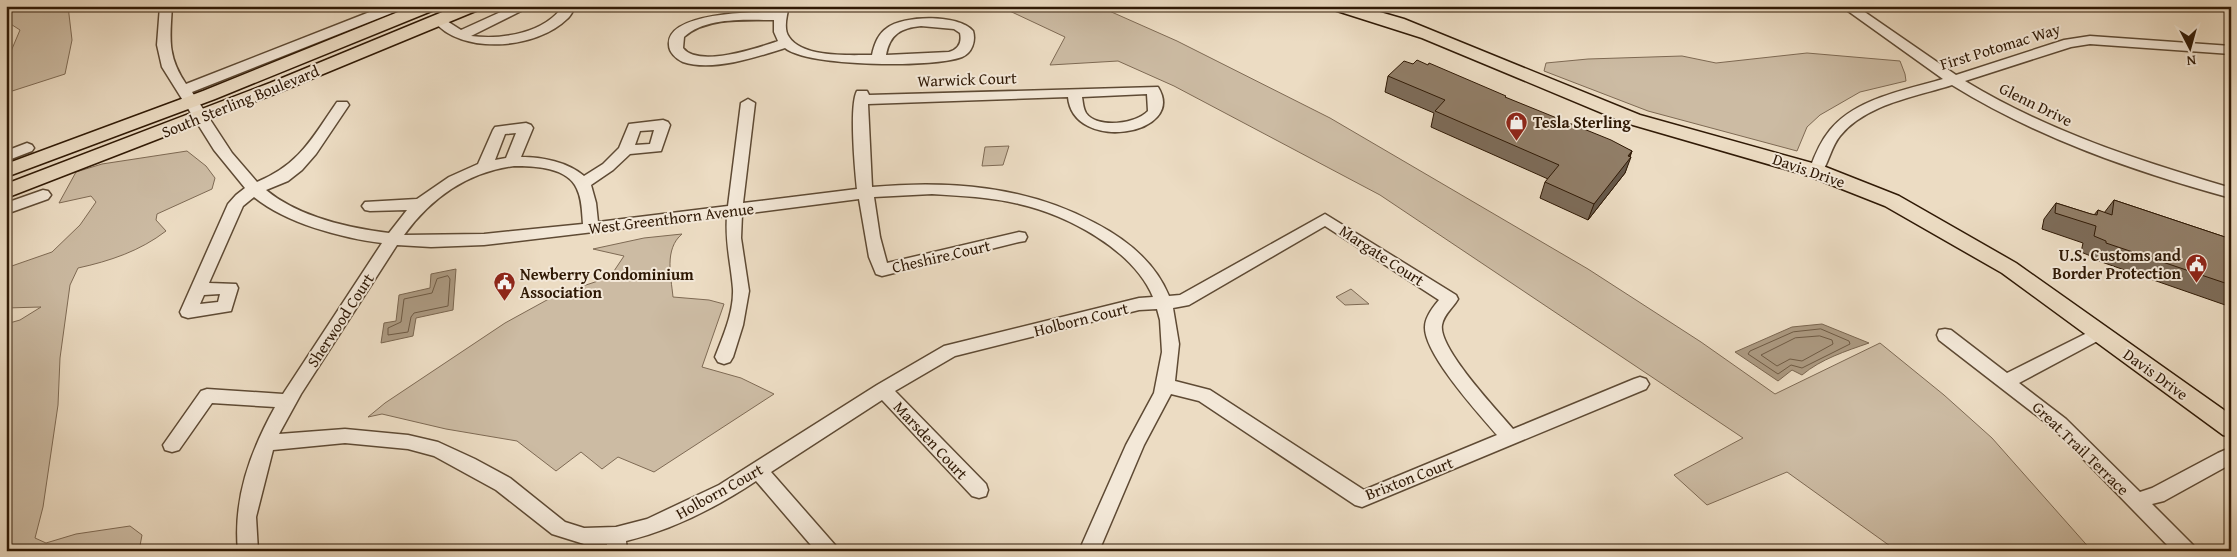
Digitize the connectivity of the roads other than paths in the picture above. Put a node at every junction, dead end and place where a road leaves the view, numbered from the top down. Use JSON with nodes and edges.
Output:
{"nodes":[{"id":1,"x":167,"y":6,"type":"edge"},
{"id":2,"x":397,"y":6,"type":"edge"},
{"id":3,"x":472,"y":6,"type":"edge"},
{"id":4,"x":525,"y":6,"type":"edge"},
{"id":5,"x":570,"y":6,"type":"edge"},
{"id":6,"x":1340,"y":6,"type":"edge"},
{"id":7,"x":1847,"y":6,"type":"edge"},
{"id":8,"x":781,"y":11,"type":"edge"},
{"id":9,"x":433,"y":13,"type":"edge"},
{"id":10,"x":462,"y":35,"type":"junction"},
{"id":11,"x":786,"y":42,"type":"junction"},
{"id":12,"x":2231,"y":50,"type":"edge"},
{"id":13,"x":878,"y":59,"type":"junction"},
{"id":14,"x":1954,"y":78,"type":"junction"},
{"id":15,"x":1075,"y":93,"type":"junction"},
{"id":16,"x":191,"y":103,"type":"junction"},
{"id":17,"x":748,"y":103,"type":"dead end"},
{"id":18,"x":342,"y":105,"type":"dead end"},
{"id":19,"x":27,"y":148,"type":"dead end"},
{"id":20,"x":626,"y":150,"type":"dead end"},
{"id":21,"x":6,"y":156,"type":"edge"},
{"id":22,"x":511,"y":162,"type":"junction"},
{"id":23,"x":484,"y":167,"type":"junction"},
{"id":24,"x":6,"y":171,"type":"edge"},
{"id":25,"x":1816,"y":171,"type":"junction"},
{"id":26,"x":584,"y":183,"type":"junction"},
{"id":27,"x":256,"y":189,"type":"junction"},
{"id":28,"x":6,"y":191,"type":"edge"},
{"id":29,"x":866,"y":193,"type":"junction"},
{"id":30,"x":2231,"y":193,"type":"edge"},
{"id":31,"x":43,"y":195,"type":"dead end"},
{"id":32,"x":422,"y":204,"type":"junction"},
{"id":33,"x":370,"y":206,"type":"dead end"},
{"id":34,"x":6,"y":209,"type":"edge"},
{"id":35,"x":734,"y":210,"type":"junction"},
{"id":36,"x":591,"y":228,"type":"junction"},
{"id":37,"x":1019,"y":237,"type":"dead end"},
{"id":38,"x":392,"y":240,"type":"junction"},
{"id":39,"x":198,"y":289,"type":"dead end"},
{"id":40,"x":1164,"y":303,"type":"junction"},
{"id":41,"x":2099,"y":333,"type":"junction"},
{"id":42,"x":1946,"y":335,"type":"dead end"},
{"id":43,"x":724,"y":357,"type":"dead end"},
{"id":44,"x":2007,"y":381,"type":"junction"},
{"id":45,"x":1640,"y":384,"type":"dead end"},
{"id":46,"x":1165,"y":385,"type":"junction"},
{"id":47,"x":883,"y":390,"type":"junction"},
{"id":48,"x":289,"y":401,"type":"junction"},
{"id":49,"x":2231,"y":428,"type":"edge"},
{"id":50,"x":1510,"y":438,"type":"junction"},
{"id":51,"x":266,"y":443,"type":"junction"},
{"id":52,"x":172,"y":445,"type":"dead end"},
{"id":53,"x":2225,"y":458,"type":"dead end"},
{"id":54,"x":758,"y":470,"type":"junction"},
{"id":55,"x":978,"y":490,"type":"dead end"},
{"id":56,"x":2136,"y":501,"type":"junction"},
{"id":57,"x":616,"y":543,"type":"edge"},
{"id":58,"x":1091,"y":550,"type":"edge"},
{"id":59,"x":248,"y":551,"type":"edge"},
{"id":60,"x":828,"y":551,"type":"edge"},
{"id":61,"x":2186,"y":551,"type":"edge"}],
"edges":[{"from":1,"to":16,"type":"street","name":"West Greenthorn Avenue"},
{"from":2,"to":16,"type":"street"},
{"from":3,"to":9,"type":"main road","name":"South Sterling Boulevard"},
{"from":4,"to":10,"type":"street"},
{"from":5,"to":10,"type":"street"},
{"from":6,"to":25,"type":"main road","name":"Davis Drive"},
{"from":7,"to":14,"type":"street","name":"Glenn Drive"},
{"from":8,"to":11,"type":"street"},
{"from":8,"to":11,"type":"street"},
{"from":9,"to":10,"type":"street"},
{"from":9,"to":16,"type":"main road","name":"South Sterling Boulevard"},
{"from":11,"to":13,"type":"street"},
{"from":12,"to":14,"type":"street","name":"First Potomac Way"},
{"from":13,"to":13,"type":"street"},
{"from":14,"to":25,"type":"street","name":"First Potomac Way"},
{"from":14,"to":30,"type":"street","name":"Glenn Drive"},
{"from":15,"to":15,"type":"street","name":"Warwick Court"},
{"from":15,"to":29,"type":"street","name":"Warwick Court"},
{"from":16,"to":24,"type":"main road","name":"South Sterling Boulevard"},
{"from":16,"to":27,"type":"street","name":"West Greenthorn Avenue"},
{"from":16,"to":28,"type":"main road","name":"South Sterling Boulevard"},
{"from":17,"to":35,"type":"street"},
{"from":18,"to":27,"type":"street"},
{"from":19,"to":21,"type":"street"},
{"from":20,"to":26,"type":"street"},
{"from":22,"to":23,"type":"street","name":"Sherwood Court"},
{"from":22,"to":23,"type":"street"},
{"from":22,"to":26,"type":"street","name":"Sherwood Court"},
{"from":23,"to":32,"type":"street","name":"Sherwood Court"},
{"from":25,"to":41,"type":"main road","name":"Davis Drive"},
{"from":26,"to":36,"type":"street"},
{"from":27,"to":38,"type":"street","name":"West Greenthorn Avenue"},
{"from":27,"to":39,"type":"street"},
{"from":29,"to":35,"type":"street","name":"West Greenthorn Avenue"},
{"from":29,"to":37,"type":"street","name":"Cheshire Court"},
{"from":29,"to":40,"type":"street","name":"West Greenthorn Avenue"},
{"from":31,"to":34,"type":"street"},
{"from":32,"to":33,"type":"street"},
{"from":32,"to":38,"type":"street","name":"Sherwood Court"},
{"from":35,"to":36,"type":"street","name":"West Greenthorn Avenue"},
{"from":35,"to":43,"type":"street"},
{"from":36,"to":38,"type":"street","name":"West Greenthorn Avenue"},
{"from":38,"to":48,"type":"street","name":"Sherwood Court"},
{"from":40,"to":46,"type":"street","name":"West Greenthorn Avenue"},
{"from":40,"to":47,"type":"street","name":"Holborn Court"},
{"from":40,"to":50,"type":"street","name":"Margate Court"},
{"from":41,"to":44,"type":"street"},
{"from":41,"to":49,"type":"main road","name":"Davis Drive"},
{"from":42,"to":44,"type":"street","name":"Great Trail Terrace"},
{"from":44,"to":56,"type":"street","name":"Great Trail Terrace"},
{"from":45,"to":50,"type":"street","name":"Brixton Court"},
{"from":46,"to":50,"type":"street","name":"Brixton Court"},
{"from":46,"to":58,"type":"street","name":"West Greenthorn Avenue"},
{"from":47,"to":54,"type":"street","name":"Holborn Court"},
{"from":47,"to":55,"type":"street","name":"Marsden Court"},
{"from":48,"to":51,"type":"street","name":"Sherwood Court"},
{"from":48,"to":52,"type":"street"},
{"from":51,"to":57,"type":"street","name":"Holborn Court"},
{"from":51,"to":59,"type":"street","name":"Sherwood Court"},
{"from":53,"to":56,"type":"street"},
{"from":54,"to":57,"type":"street","name":"Holborn Court"},
{"from":54,"to":60,"type":"street"},
{"from":56,"to":61,"type":"street","name":"Great Trail Terrace"}]}
